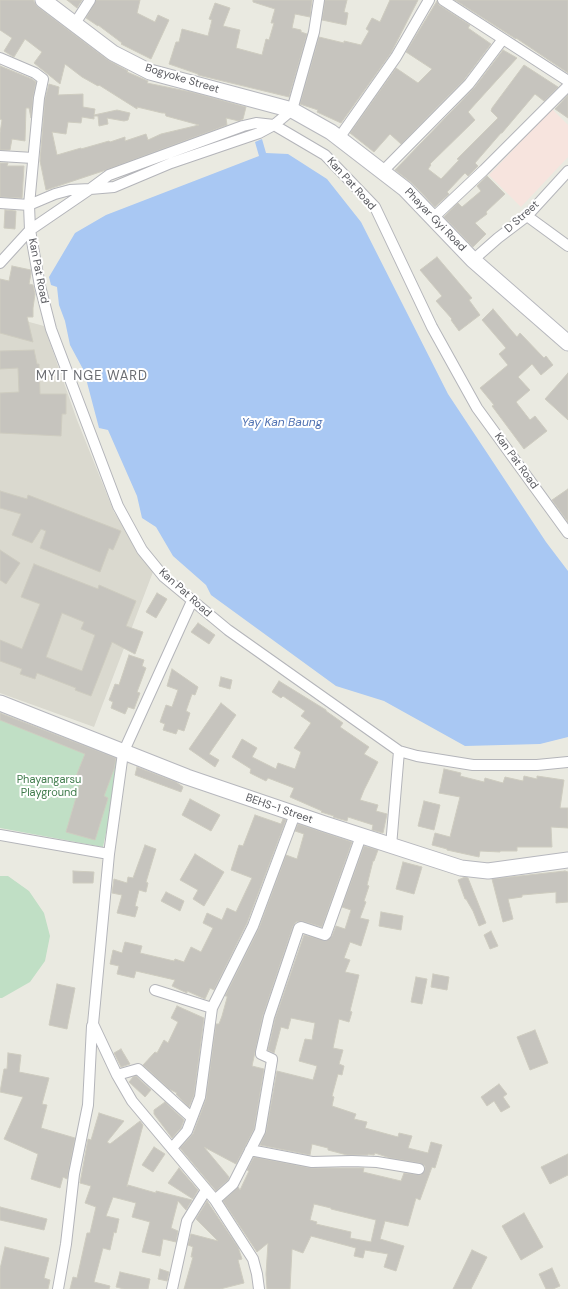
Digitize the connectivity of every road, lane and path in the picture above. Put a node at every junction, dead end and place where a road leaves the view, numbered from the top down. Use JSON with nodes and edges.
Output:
{"nodes":[{"id":1,"x":43,"y":0,"type":"edge"},
{"id":2,"x":90,"y":0,"type":"edge"},
{"id":3,"x":319,"y":0,"type":"edge"},
{"id":4,"x":429,"y":0,"type":"edge"},
{"id":5,"x":443,"y":0,"type":"edge"},
{"id":6,"x":74,"y":25,"type":"junction"},
{"id":7,"x":503,"y":39,"type":"junction"},
{"id":8,"x":0,"y":58,"type":"edge"},
{"id":9,"x":568,"y":81,"type":"edge"},
{"id":10,"x":568,"y":86,"type":"edge"},
{"id":11,"x":292,"y":110,"type":"junction"},
{"id":12,"x":274,"y":125,"type":"junction"},
{"id":13,"x":339,"y":138,"type":"junction"},
{"id":14,"x":0,"y":156,"type":"edge"},
{"id":15,"x":33,"y":158,"type":"junction"},
{"id":16,"x":568,"y":171,"type":"edge"},
{"id":17,"x":382,"y":172,"type":"junction"},
{"id":18,"x":90,"y":189,"type":"junction"},
{"id":19,"x":0,"y":203,"type":"edge"},
{"id":20,"x":29,"y":204,"type":"junction"},
{"id":21,"x":527,"y":216,"type":"junction"},
{"id":22,"x":433,"y":218,"type":"junction"},
{"id":23,"x":30,"y":230,"type":"junction"},
{"id":24,"x":568,"y":246,"type":"edge"},
{"id":25,"x":473,"y":260,"type":"junction"},
{"id":26,"x":0,"y":263,"type":"edge"},
{"id":27,"x":568,"y":343,"type":"edge"},
{"id":28,"x":568,"y":533,"type":"edge"},
{"id":29,"x":192,"y":601,"type":"junction"},
{"id":30,"x":0,"y":703,"type":"edge"},
{"id":31,"x":399,"y":751,"type":"junction"},
{"id":32,"x":123,"y":752,"type":"junction"},
{"id":33,"x":568,"y":762,"type":"edge"},
{"id":34,"x":295,"y":814,"type":"junction"},
{"id":35,"x":0,"y":835,"type":"edge"},
{"id":36,"x":361,"y":836,"type":"junction"},
{"id":37,"x":391,"y":846,"type":"junction"},
{"id":38,"x":109,"y":854,"type":"junction"},
{"id":39,"x":568,"y":860,"type":"edge"},
{"id":40,"x":155,"y":990,"type":"dead end"},
{"id":41,"x":212,"y":1008,"type":"junction"},
{"id":42,"x":93,"y":1024,"type":"junction"},
{"id":43,"x":117,"y":1074,"type":"junction"},
{"id":44,"x":192,"y":1118,"type":"junction"},
{"id":45,"x":172,"y":1148,"type":"junction"},
{"id":46,"x":250,"y":1150,"type":"junction"},
{"id":47,"x":419,"y":1169,"type":"dead end"},
{"id":48,"x":206,"y":1190,"type":"junction"},
{"id":49,"x":215,"y":1200,"type":"junction"},
{"id":50,"x":58,"y":1289,"type":"edge"},
{"id":51,"x":172,"y":1289,"type":"edge"},
{"id":52,"x":259,"y":1289,"type":"edge"}],
"edges":[{"from":1,"to":6,"type":"main road","name":"Bogyoke Street"},
{"from":2,"to":6,"type":"street"},
{"from":3,"to":11,"type":"street"},
{"from":4,"to":13,"type":"street"},
{"from":5,"to":7,"type":"street"},
{"from":6,"to":11,"type":"main road","name":"Bogyoke Street"},
{"from":7,"to":9,"type":"street"},
{"from":7,"to":17,"type":"street"},
{"from":8,"to":15,"type":"street"},
{"from":10,"to":22,"type":"street"},
{"from":11,"to":12,"type":"street"},
{"from":11,"to":13,"type":"main road","name":"Phayar Gyi Road"},
{"from":12,"to":18,"type":"street","name":"Kan Pat Road"},
{"from":12,"to":28,"type":"street","name":"Kan Pat Road"},
{"from":13,"to":17,"type":"main road","name":"Phayar Gyi Road"},
{"from":14,"to":15,"type":"street"},
{"from":15,"to":20,"type":"street"},
{"from":16,"to":21,"type":"street","name":"D Street"},
{"from":17,"to":22,"type":"main road","name":"Phayar Gyi Road"},
{"from":18,"to":20,"type":"street"},
{"from":18,"to":23,"type":"street","name":"Kan Pat Road"},
{"from":19,"to":20,"type":"street"},
{"from":20,"to":23,"type":"street"},
{"from":21,"to":24,"type":"street"},
{"from":21,"to":25,"type":"street","name":"D Street"},
{"from":22,"to":25,"type":"main road","name":"Phayar Gyi Road"},
{"from":23,"to":26,"type":"street"},
{"from":23,"to":29,"type":"street","name":"Kan Pat Road"},
{"from":25,"to":27,"type":"main road","name":"Phayar Gyi Road"},
{"from":29,"to":31,"type":"street","name":"Kan Pat Road"},
{"from":29,"to":32,"type":"street"},
{"from":30,"to":32,"type":"main road","name":"BEHS-1 Street"},
{"from":31,"to":33,"type":"street","name":"Kan Pat Road"},
{"from":31,"to":37,"type":"street"},
{"from":32,"to":34,"type":"main road","name":"BEHS-1 Street"},
{"from":32,"to":38,"type":"street"},
{"from":34,"to":36,"type":"main road","name":"BEHS-1 Street"},
{"from":34,"to":41,"type":"street"},
{"from":35,"to":38,"type":"street"},
{"from":36,"to":37,"type":"main road","name":"BEHS-1 Street"},
{"from":36,"to":46,"type":"street"},
{"from":37,"to":39,"type":"main road","name":"BEHS-1 Street"},
{"from":38,"to":42,"type":"street"},
{"from":40,"to":41,"type":"street"},
{"from":41,"to":44,"type":"street"},
{"from":42,"to":43,"type":"street"},
{"from":42,"to":50,"type":"street"},
{"from":43,"to":44,"type":"street"},
{"from":43,"to":45,"type":"street"},
{"from":44,"to":45,"type":"street"},
{"from":45,"to":48,"type":"street"},
{"from":46,"to":47,"type":"street"},
{"from":46,"to":49,"type":"street"},
{"from":48,"to":49,"type":"street"},
{"from":48,"to":51,"type":"street"},
{"from":49,"to":52,"type":"street"}]}
